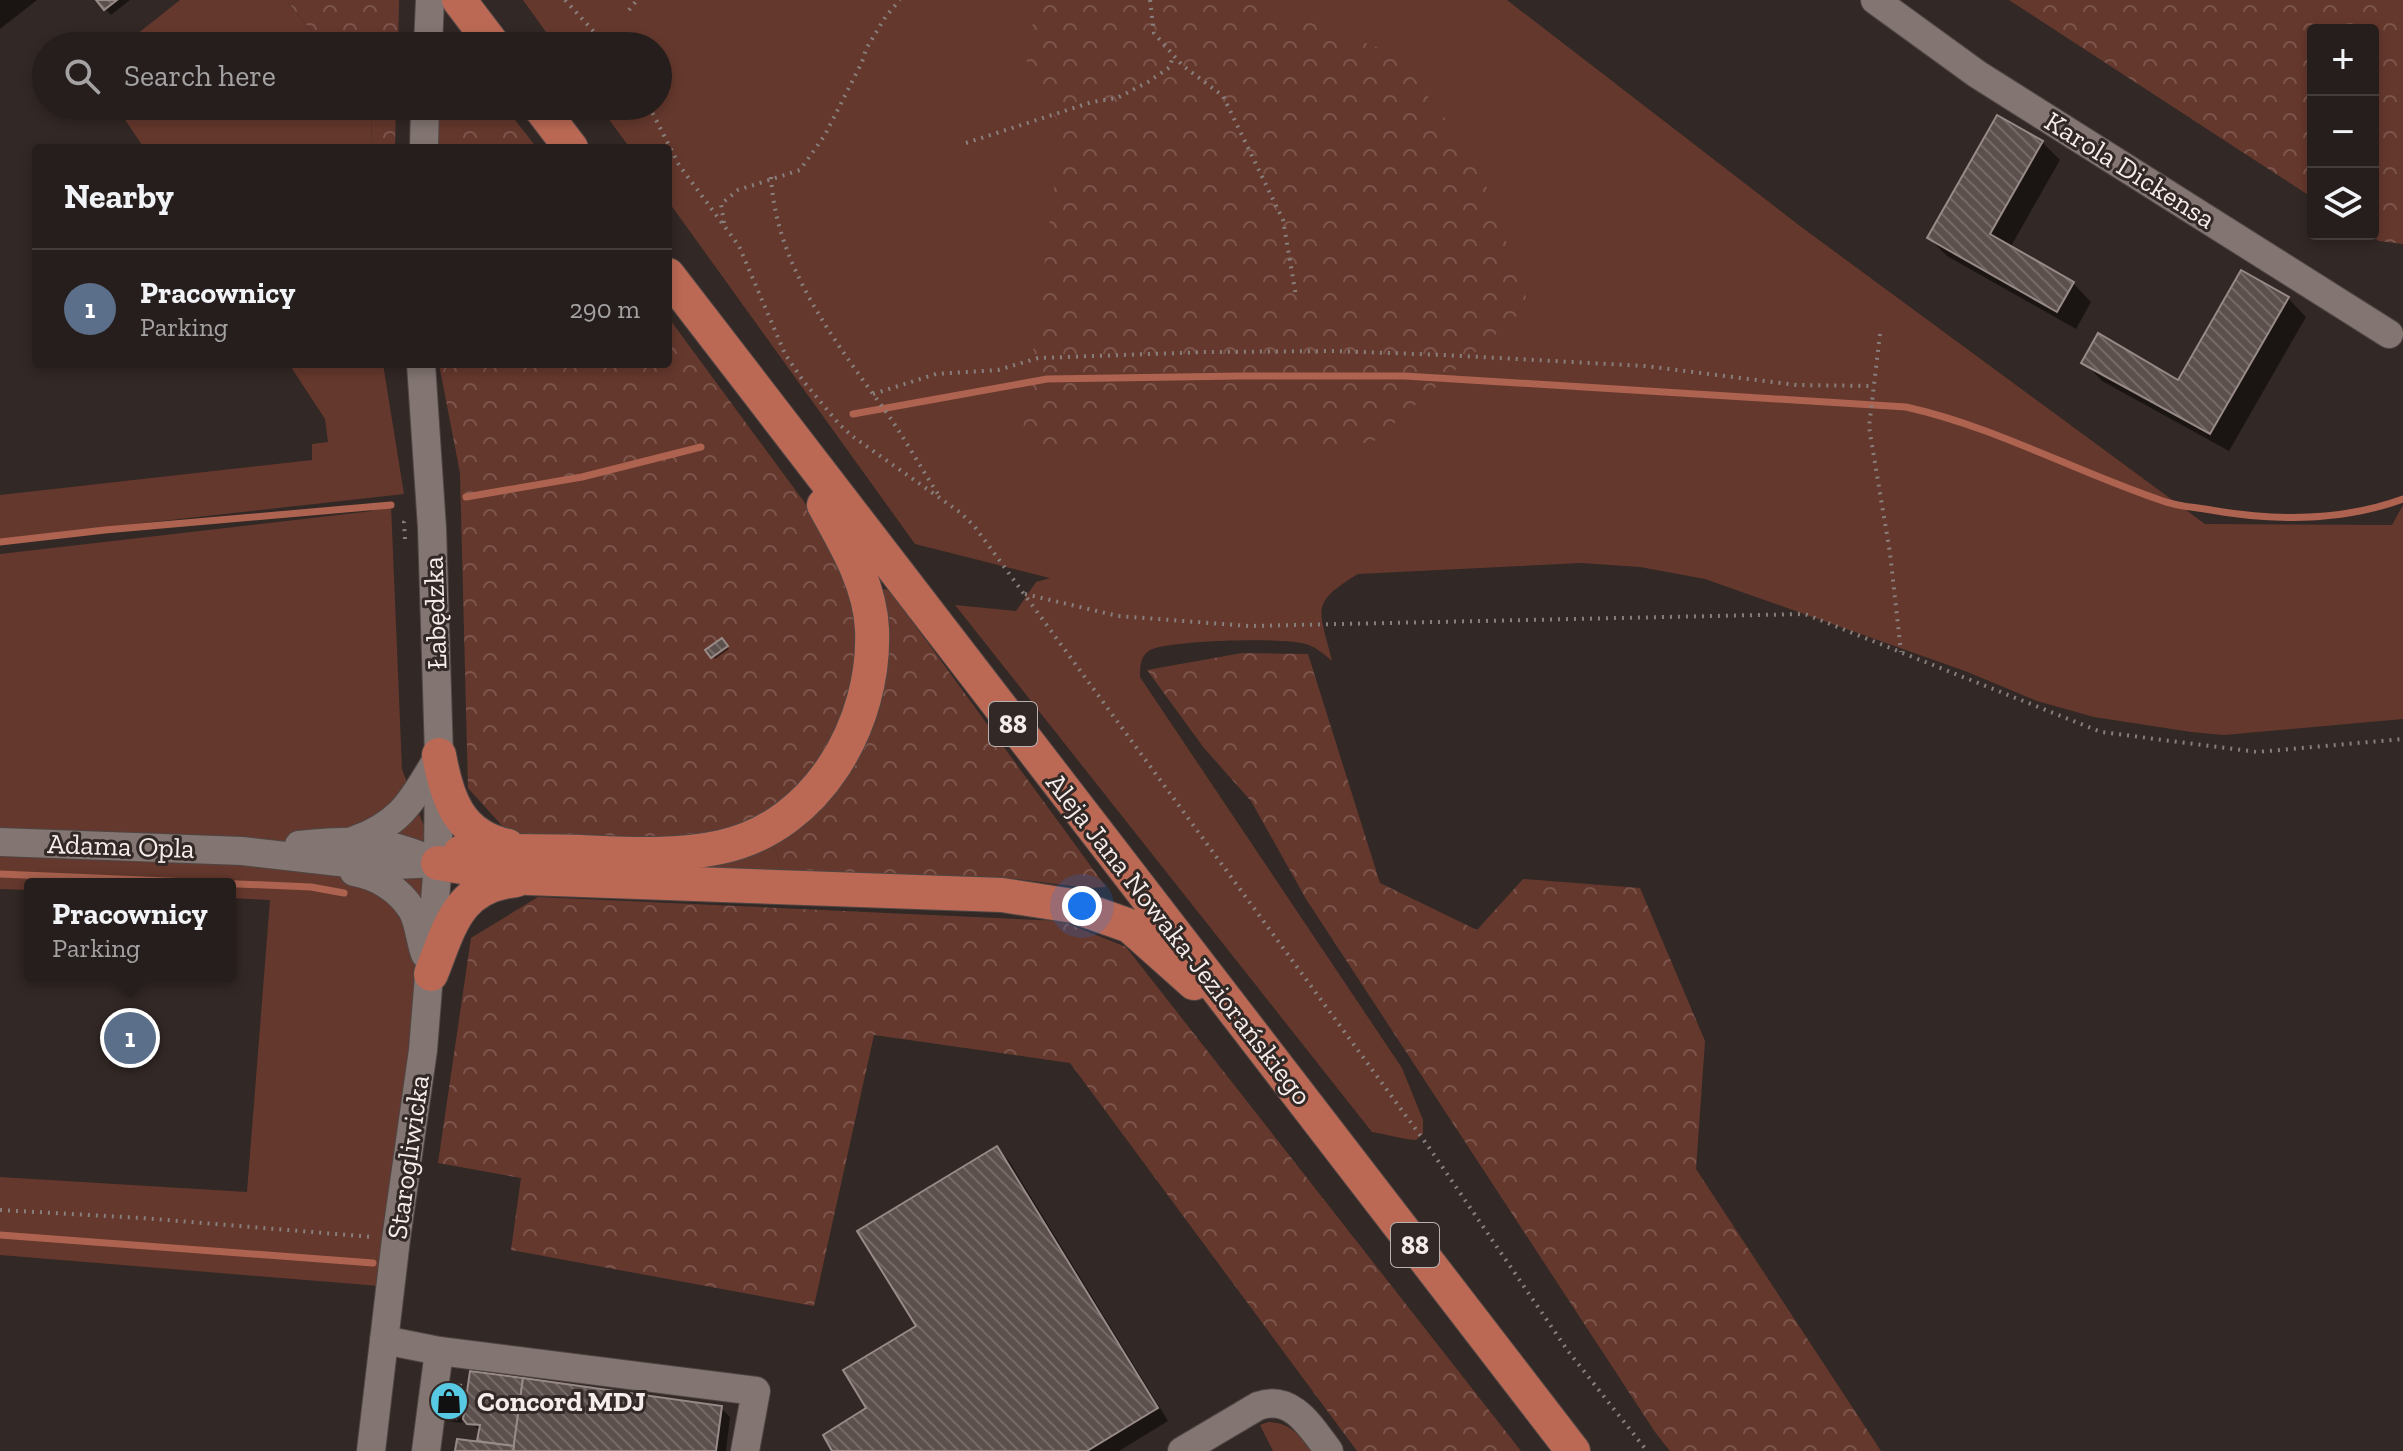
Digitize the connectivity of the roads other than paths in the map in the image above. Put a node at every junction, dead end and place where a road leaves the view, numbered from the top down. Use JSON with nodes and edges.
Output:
{"nodes":[{"id":1,"x":430,"y":0,"type":"edge"},
{"id":2,"x":459,"y":0,"type":"edge"},
{"id":3,"x":1875,"y":0,"type":"edge"},
{"id":4,"x":429,"y":32,"type":"edge"},
{"id":5,"x":483,"y":32,"type":"edge"},
{"id":6,"x":425,"y":120,"type":"edge"},
{"id":7,"x":550,"y":120,"type":"edge"},
{"id":8,"x":424,"y":144,"type":"edge"},
{"id":9,"x":568,"y":144,"type":"edge"},
{"id":10,"x":672,"y":280,"type":"edge"},
{"id":11,"x":2389,"y":334,"type":"dead end"},
{"id":12,"x":421,"y":368,"type":"edge"},
{"id":13,"x":770,"y":408,"type":"junction"},
{"id":14,"x":439,"y":755,"type":"junction"},
{"id":15,"x":355,"y":840,"type":"junction"},
{"id":16,"x":0,"y":842,"type":"edge"},
{"id":17,"x":242,"y":851,"type":"junction"},
{"id":18,"x":438,"y":863,"type":"junction"},
{"id":19,"x":528,"y":864,"type":"junction"},
{"id":20,"x":431,"y":974,"type":"junction"},
{"id":21,"x":1257,"y":1040,"type":"junction"},
{"id":22,"x":384,"y":1340,"type":"junction"},
{"id":23,"x":439,"y":1351,"type":"junction"},
{"id":24,"x":371,"y":1451,"type":"edge"},
{"id":25,"x":426,"y":1451,"type":"edge"},
{"id":26,"x":745,"y":1451,"type":"edge"},
{"id":27,"x":1182,"y":1451,"type":"edge"},
{"id":28,"x":1329,"y":1451,"type":"edge"},
{"id":29,"x":1573,"y":1451,"type":"edge"}],
"edges":[{"from":1,"to":4,"type":"street"},
{"from":2,"to":5,"type":"main road"},
{"from":3,"to":11,"type":"street","name":"Karola Dickensa"},
{"from":6,"to":8,"type":"street"},
{"from":7,"to":9,"type":"main road"},
{"from":10,"to":13,"type":"main road","name":"Aleja Jana Nowaka-Jeziorańskiego","number":"88"},
{"from":12,"to":14,"type":"street","name":"Łabędzka"},
{"from":13,"to":19,"type":"main road"},
{"from":13,"to":21,"type":"main road","name":"Aleja Jana Nowaka-Jeziorańskiego","number":"88"},
{"from":14,"to":15,"type":"street"},
{"from":14,"to":18,"type":"street","name":"Łabędzka"},
{"from":14,"to":19,"type":"main road"},
{"from":15,"to":17,"type":"street"},
{"from":15,"to":18,"type":"street"},
{"from":16,"to":17,"type":"street","name":"Adama Opla"},
{"from":17,"to":18,"type":"street"},
{"from":17,"to":20,"type":"street"},
{"from":18,"to":19,"type":"main road"},
{"from":18,"to":20,"type":"street","name":"Starogliwicka"},
{"from":19,"to":20,"type":"main road"},
{"from":19,"to":21,"type":"main road"},
{"from":20,"to":22,"type":"street","name":"Starogliwicka"},
{"from":21,"to":29,"type":"main road","name":"Aleja Jana Nowaka-Jeziorańskiego","number":"88"},
{"from":22,"to":23,"type":"street"},
{"from":22,"to":24,"type":"street","name":"Starogliwicka"},
{"from":23,"to":25,"type":"street"},
{"from":23,"to":26,"type":"street"},
{"from":27,"to":28,"type":"street"}]}
